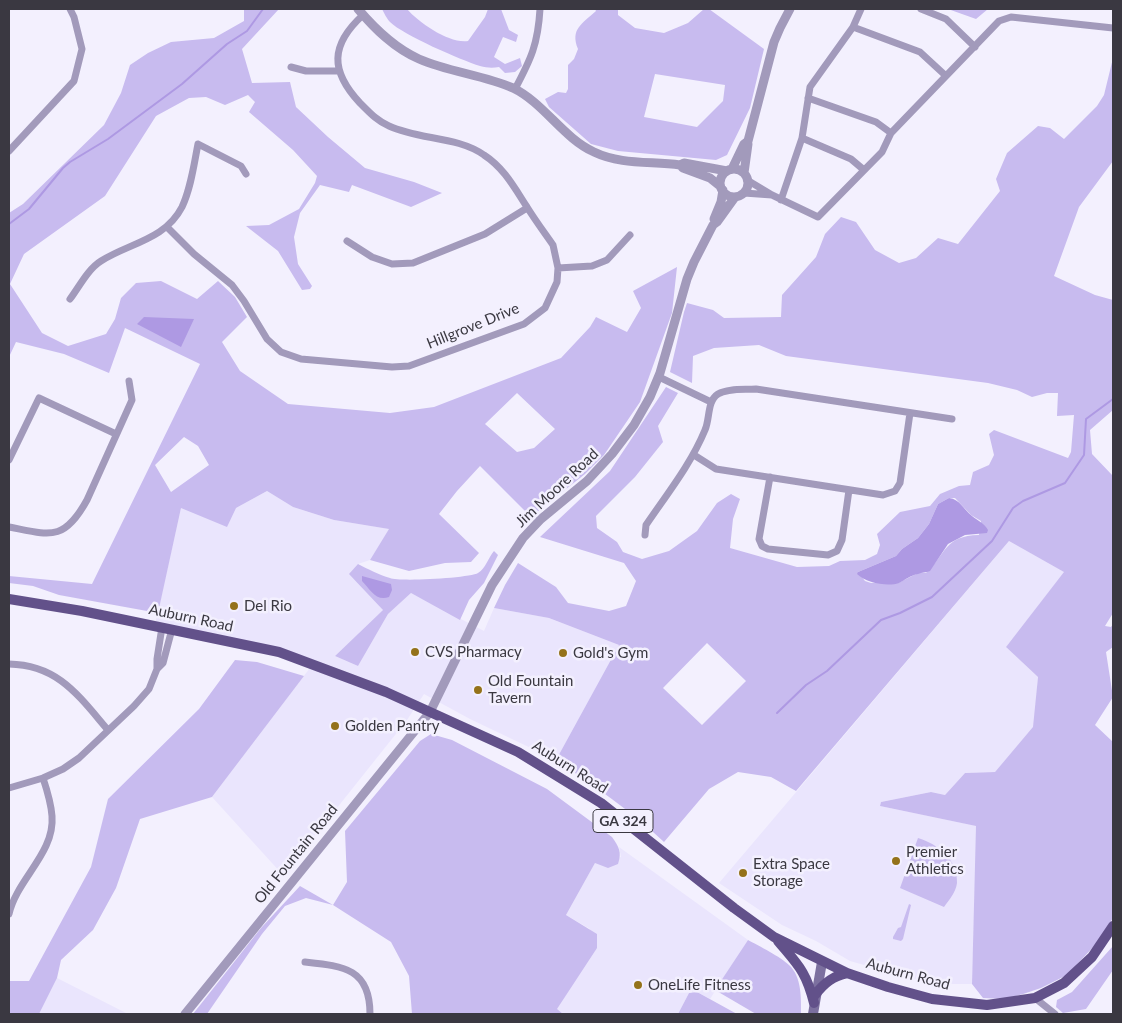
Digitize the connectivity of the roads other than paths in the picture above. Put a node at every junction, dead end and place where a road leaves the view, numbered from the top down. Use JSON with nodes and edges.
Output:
{"nodes":[{"id":1,"x":70,"y":9,"type":"edge"},
{"id":2,"x":540,"y":9,"type":"edge"},
{"id":3,"x":790,"y":9,"type":"edge"},
{"id":4,"x":861,"y":9,"type":"edge"},
{"id":5,"x":921,"y":9,"type":"edge"},
{"id":6,"x":360,"y":12,"type":"edge"},
{"id":7,"x":853,"y":27,"type":"junction"},
{"id":8,"x":1113,"y":28,"type":"edge"},
{"id":9,"x":975,"y":47,"type":"junction"},
{"id":10,"x":290,"y":67,"type":"dead end"},
{"id":11,"x":339,"y":71,"type":"junction"},
{"id":12,"x":946,"y":76,"type":"junction"},
{"id":13,"x":515,"y":89,"type":"junction"},
{"id":14,"x":808,"y":98,"type":"junction"},
{"id":15,"x":891,"y":133,"type":"junction"},
{"id":16,"x":802,"y":138,"type":"junction"},
{"id":17,"x":748,"y":141,"type":"junction"},
{"id":18,"x":9,"y":151,"type":"edge"},
{"id":19,"x":680,"y":165,"type":"junction"},
{"id":20,"x":729,"y":170,"type":"junction"},
{"id":21,"x":864,"y":170,"type":"junction"},
{"id":22,"x":246,"y":174,"type":"dead end"},
{"id":23,"x":746,"y":177,"type":"junction"},
{"id":24,"x":722,"y":188,"type":"junction"},
{"id":25,"x":739,"y":195,"type":"junction"},
{"id":26,"x":772,"y":195,"type":"junction"},
{"id":27,"x":782,"y":200,"type":"junction"},
{"id":28,"x":527,"y":208,"type":"junction"},
{"id":29,"x":713,"y":225,"type":"junction"},
{"id":30,"x":167,"y":227,"type":"junction"},
{"id":31,"x":630,"y":235,"type":"dead end"},
{"id":32,"x":347,"y":241,"type":"dead end"},
{"id":33,"x":558,"y":268,"type":"junction"},
{"id":34,"x":70,"y":299,"type":"dead end"},
{"id":35,"x":659,"y":377,"type":"junction"},
{"id":36,"x":129,"y":381,"type":"dead end"},
{"id":37,"x":712,"y":402,"type":"junction"},
{"id":38,"x":910,"y":413,"type":"junction"},
{"id":39,"x":952,"y":419,"type":"dead end"},
{"id":40,"x":116,"y":434,"type":"junction"},
{"id":41,"x":694,"y":456,"type":"junction"},
{"id":42,"x":9,"y":460,"type":"edge"},
{"id":43,"x":770,"y":477,"type":"junction"},
{"id":44,"x":849,"y":490,"type":"junction"},
{"id":45,"x":9,"y":527,"type":"edge"},
{"id":46,"x":645,"y":535,"type":"dead end"},
{"id":47,"x":9,"y":599,"type":"edge"},
{"id":48,"x":167,"y":628,"type":"junction"},
{"id":49,"x":9,"y":664,"type":"edge"},
{"id":50,"x":430,"y":712,"type":"junction"},
{"id":51,"x":108,"y":730,"type":"junction"},
{"id":52,"x":43,"y":778,"type":"junction"},
{"id":53,"x":9,"y":788,"type":"edge"},
{"id":54,"x":9,"y":914,"type":"edge"},
{"id":55,"x":1113,"y":926,"type":"edge"},
{"id":56,"x":774,"y":937,"type":"junction"},
{"id":57,"x":305,"y":962,"type":"dead end"},
{"id":58,"x":822,"y":962,"type":"junction"},
{"id":59,"x":847,"y":973,"type":"junction"},
{"id":60,"x":1035,"y":998,"type":"junction"},
{"id":61,"x":815,"y":999,"type":"junction"},
{"id":62,"x":185,"y":1014,"type":"edge"},
{"id":63,"x":370,"y":1014,"type":"edge"},
{"id":64,"x":814,"y":1014,"type":"edge"},
{"id":65,"x":1055,"y":1014,"type":"edge"}],
"edges":[{"from":1,"to":18,"type":"street"},
{"from":2,"to":13,"type":"street"},
{"from":3,"to":17,"type":"street"},
{"from":4,"to":7,"type":"street"},
{"from":5,"to":9,"type":"street"},
{"from":6,"to":11,"type":"street"},
{"from":6,"to":13,"type":"street"},
{"from":7,"to":12,"type":"street"},
{"from":7,"to":14,"type":"street"},
{"from":8,"to":9,"type":"street"},
{"from":9,"to":12,"type":"street"},
{"from":10,"to":11,"type":"street"},
{"from":11,"to":28,"type":"street","name":"Hillgrove Drive"},
{"from":12,"to":15,"type":"street"},
{"from":13,"to":19,"type":"street"},
{"from":14,"to":15,"type":"street"},
{"from":14,"to":16,"type":"street"},
{"from":15,"to":21,"type":"street"},
{"from":16,"to":21,"type":"street"},
{"from":16,"to":27,"type":"street"},
{"from":17,"to":20,"type":"street"},
{"from":17,"to":23,"type":"street"},
{"from":19,"to":20,"type":"street"},
{"from":19,"to":24,"type":"street"},
{"from":20,"to":23,"type":"street"},
{"from":20,"to":24,"type":"street"},
{"from":21,"to":27,"type":"street"},
{"from":22,"to":30,"type":"street"},
{"from":23,"to":25,"type":"street"},
{"from":23,"to":26,"type":"street"},
{"from":24,"to":25,"type":"street"},
{"from":24,"to":29,"type":"street","name":"Jim Moore Road"},
{"from":25,"to":26,"type":"street"},
{"from":25,"to":29,"type":"street","name":"Jim Moore Road"},
{"from":26,"to":27,"type":"street"},
{"from":28,"to":32,"type":"street"},
{"from":28,"to":33,"type":"street","name":"Hillgrove Drive"},
{"from":29,"to":35,"type":"street","name":"Jim Moore Road"},
{"from":30,"to":33,"type":"street","name":"Hillgrove Drive"},
{"from":30,"to":34,"type":"street"},
{"from":31,"to":33,"type":"street"},
{"from":35,"to":37,"type":"street"},
{"from":35,"to":50,"type":"street","name":"Jim Moore Road"},
{"from":36,"to":40,"type":"street"},
{"from":37,"to":38,"type":"street"},
{"from":37,"to":41,"type":"street"},
{"from":38,"to":39,"type":"street"},
{"from":38,"to":44,"type":"street"},
{"from":40,"to":42,"type":"street"},
{"from":40,"to":45,"type":"street"},
{"from":41,"to":43,"type":"street"},
{"from":41,"to":46,"type":"street"},
{"from":43,"to":44,"type":"street"},
{"from":43,"to":44,"type":"street"},
{"from":47,"to":48,"type":"main road","name":"Auburn Road","number":"GA 324"},
{"from":48,"to":50,"type":"main road","name":"Auburn Road","number":"GA 324"},
{"from":48,"to":51,"type":"street"},
{"from":49,"to":51,"type":"street"},
{"from":50,"to":56,"type":"main road","name":"Auburn Road","number":"GA 324"},
{"from":50,"to":62,"type":"street","name":"Old Fountain Road"},
{"from":51,"to":52,"type":"street"},
{"from":52,"to":53,"type":"street"},
{"from":52,"to":54,"type":"street"},
{"from":55,"to":60,"type":"main road","name":"Auburn Road","number":"GA 324"},
{"from":56,"to":58,"type":"main road","name":"Auburn Road","number":"GA 324"},
{"from":56,"to":61,"type":"main road"},
{"from":57,"to":63,"type":"street"},
{"from":58,"to":59,"type":"main road","name":"Auburn Road","number":"GA 324"},
{"from":58,"to":61,"type":"main road"},
{"from":59,"to":60,"type":"main road","name":"Auburn Road","number":"GA 324"},
{"from":59,"to":61,"type":"main road"},
{"from":60,"to":65,"type":"street"},
{"from":61,"to":64,"type":"main road"}]}
